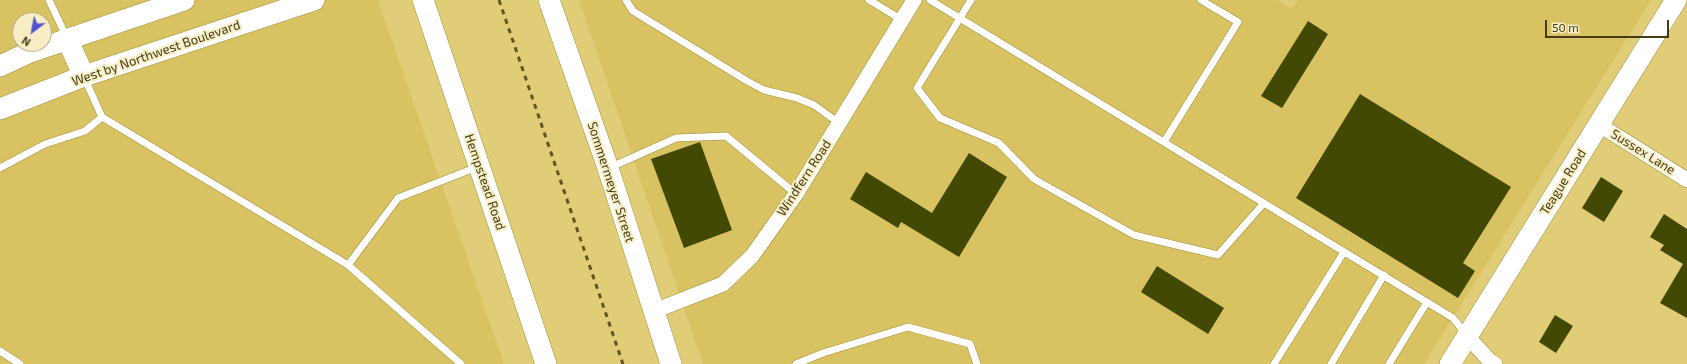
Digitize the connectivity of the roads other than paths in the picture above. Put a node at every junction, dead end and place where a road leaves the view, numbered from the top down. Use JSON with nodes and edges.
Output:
{"nodes":[{"id":1,"x":49,"y":0,"type":"edge"},
{"id":2,"x":184,"y":0,"type":"edge"},
{"id":3,"x":314,"y":0,"type":"edge"},
{"id":4,"x":423,"y":0,"type":"edge"},
{"id":5,"x":549,"y":0,"type":"edge"},
{"id":6,"x":626,"y":0,"type":"edge"},
{"id":7,"x":869,"y":0,"type":"edge"},
{"id":8,"x":914,"y":0,"type":"edge"},
{"id":9,"x":930,"y":0,"type":"edge"},
{"id":10,"x":971,"y":0,"type":"edge"},
{"id":11,"x":1201,"y":0,"type":"edge"},
{"id":12,"x":1676,"y":0,"type":"edge"},
{"id":13,"x":960,"y":18,"type":"junction"},
{"id":14,"x":902,"y":20,"type":"junction"},
{"id":15,"x":68,"y":39,"type":"junction"},
{"id":16,"x":0,"y":66,"type":"edge"},
{"id":17,"x":84,"y":76,"type":"junction"},
{"id":18,"x":0,"y":109,"type":"edge"},
{"id":19,"x":102,"y":117,"type":"junction"},
{"id":20,"x":839,"y":123,"type":"junction"},
{"id":21,"x":1598,"y":124,"type":"junction"},
{"id":22,"x":1164,"y":142,"type":"junction"},
{"id":23,"x":480,"y":166,"type":"junction"},
{"id":24,"x":0,"y":168,"type":"edge"},
{"id":25,"x":608,"y":168,"type":"junction"},
{"id":26,"x":1687,"y":180,"type":"edge"},
{"id":27,"x":796,"y":194,"type":"junction"},
{"id":28,"x":1264,"y":203,"type":"junction"},
{"id":29,"x":1344,"y":252,"type":"junction"},
{"id":30,"x":348,"y":265,"type":"junction"},
{"id":31,"x":1384,"y":275,"type":"junction"},
{"id":32,"x":1427,"y":302,"type":"junction"},
{"id":33,"x":654,"y":311,"type":"junction"},
{"id":34,"x":1467,"y":336,"type":"junction"},
{"id":35,"x":0,"y":351,"type":"edge"},
{"id":36,"x":20,"y":364,"type":"edge"},
{"id":37,"x":461,"y":364,"type":"edge"},
{"id":38,"x":546,"y":364,"type":"edge"},
{"id":39,"x":671,"y":364,"type":"edge"},
{"id":40,"x":796,"y":364,"type":"edge"},
{"id":41,"x":977,"y":364,"type":"edge"},
{"id":42,"x":1274,"y":364,"type":"edge"},
{"id":43,"x":1331,"y":364,"type":"edge"},
{"id":44,"x":1388,"y":364,"type":"edge"},
{"id":45,"x":1450,"y":364,"type":"edge"},
{"id":46,"x":1495,"y":364,"type":"edge"}],
"edges":[{"from":1,"to":15,"type":"lane"},
{"from":2,"to":15,"type":"street"},
{"from":3,"to":17,"type":"street","name":"West by Northwest Boulevard"},
{"from":4,"to":23,"type":"street","name":"Hempstead Road"},
{"from":5,"to":25,"type":"street","name":"Sommermeyer Street"},
{"from":6,"to":20,"type":"lane"},
{"from":7,"to":14,"type":"lane"},
{"from":8,"to":14,"type":"street","name":"Windfern Road"},
{"from":9,"to":13,"type":"lane"},
{"from":10,"to":13,"type":"lane"},
{"from":11,"to":22,"type":"lane"},
{"from":12,"to":21,"type":"street","name":"Teague Road"},
{"from":13,"to":22,"type":"lane"},
{"from":13,"to":28,"type":"lane"},
{"from":14,"to":20,"type":"street","name":"Windfern Road"},
{"from":15,"to":16,"type":"street"},
{"from":15,"to":17,"type":"street"},
{"from":17,"to":18,"type":"street","name":"West by Northwest Boulevard"},
{"from":17,"to":19,"type":"lane"},
{"from":19,"to":24,"type":"lane"},
{"from":19,"to":30,"type":"lane"},
{"from":20,"to":27,"type":"street","name":"Windfern Road"},
{"from":21,"to":26,"type":"street","name":"Sussex Lane"},
{"from":21,"to":34,"type":"street","name":"Teague Road"},
{"from":22,"to":28,"type":"lane"},
{"from":23,"to":30,"type":"lane"},
{"from":23,"to":38,"type":"street","name":"Hempstead Road"},
{"from":25,"to":27,"type":"lane"},
{"from":25,"to":33,"type":"street","name":"Sommermeyer Street"},
{"from":27,"to":33,"type":"street","name":"Windfern Road"},
{"from":28,"to":29,"type":"lane"},
{"from":29,"to":31,"type":"lane"},
{"from":29,"to":42,"type":"lane"},
{"from":30,"to":37,"type":"lane"},
{"from":31,"to":32,"type":"lane"},
{"from":31,"to":43,"type":"lane"},
{"from":32,"to":34,"type":"lane"},
{"from":32,"to":44,"type":"lane"},
{"from":33,"to":39,"type":"street","name":"Sommermeyer Street"},
{"from":34,"to":45,"type":"street","name":"Teague Road"},
{"from":34,"to":46,"type":"street"},
{"from":35,"to":36,"type":"lane"},
{"from":40,"to":41,"type":"lane"}]}
